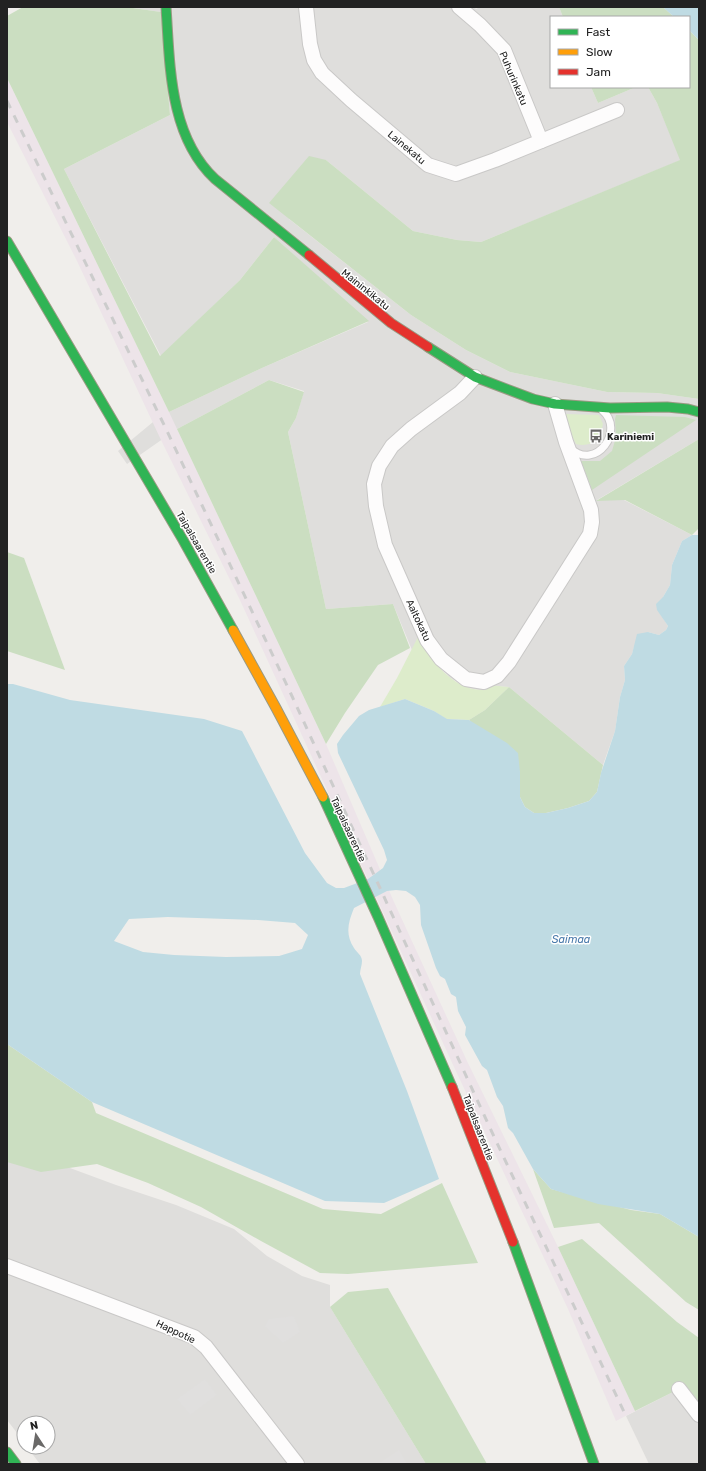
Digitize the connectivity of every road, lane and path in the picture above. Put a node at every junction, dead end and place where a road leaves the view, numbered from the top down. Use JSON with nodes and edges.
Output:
{"nodes":[{"id":1,"x":166,"y":7,"type":"edge"},
{"id":2,"x":306,"y":7,"type":"edge"},
{"id":3,"x":459,"y":7,"type":"edge"},
{"id":4,"x":617,"y":110,"type":"dead end"},
{"id":5,"x":540,"y":141,"type":"junction"},
{"id":6,"x":7,"y":241,"type":"edge"},
{"id":7,"x":475,"y":377,"type":"junction"},
{"id":8,"x":555,"y":404,"type":"junction"},
{"id":9,"x":599,"y":408,"type":"junction"},
{"id":10,"x":699,"y":412,"type":"edge"},
{"id":11,"x":566,"y":442,"type":"junction"},
{"id":12,"x":7,"y":1266,"type":"edge"},
{"id":13,"x":679,"y":1389,"type":"dead end"},
{"id":14,"x":699,"y":1415,"type":"edge"},
{"id":15,"x":7,"y":1452,"type":"edge"},
{"id":16,"x":16,"y":1464,"type":"edge"},
{"id":17,"x":297,"y":1464,"type":"edge"},
{"id":18,"x":594,"y":1464,"type":"edge"}],
"edges":[{"from":1,"to":7,"type":"main road","name":"Maininkikatu"},
{"from":2,"to":5,"type":"street","name":"Lainekatu"},
{"from":3,"to":5,"type":"street","name":"Puhurinkatu"},
{"from":4,"to":5,"type":"street","name":"Lainekatu"},
{"from":6,"to":18,"type":"main road","name":"Taipalsaarentie"},
{"from":7,"to":8,"type":"main road","name":"Maininkikatu"},
{"from":7,"to":11,"type":"street","name":"Aaltokatu"},
{"from":8,"to":9,"type":"main road","name":"Maininkikatu"},
{"from":8,"to":11,"type":"street","name":"Aaltokatu"},
{"from":9,"to":10,"type":"main road","name":"Maininkikatu"},
{"from":9,"to":11,"type":"lane"},
{"from":12,"to":17,"type":"street","name":"Happotie"},
{"from":13,"to":14,"type":"street"},
{"from":15,"to":16,"type":"main road"}]}
